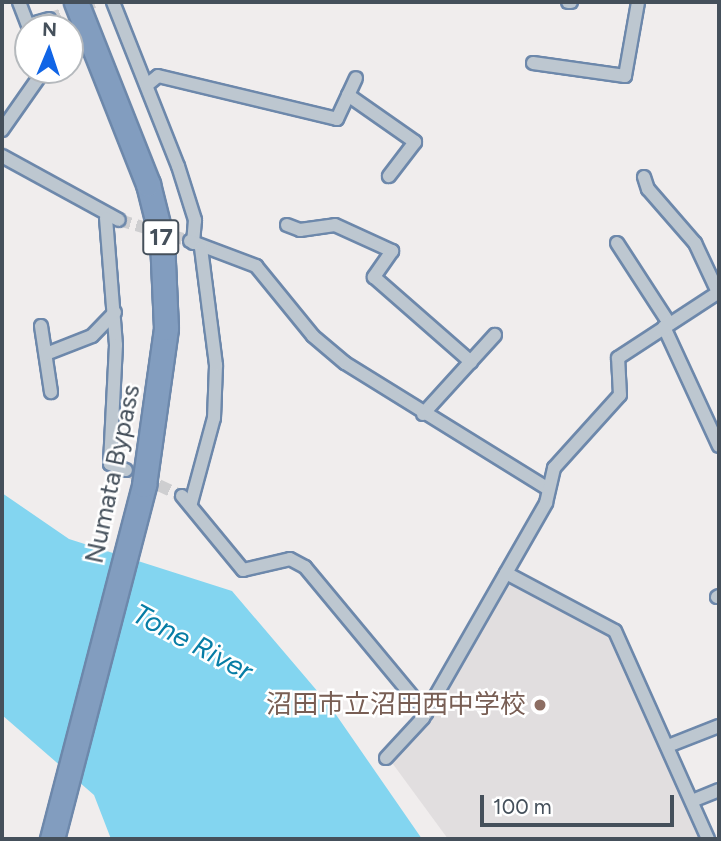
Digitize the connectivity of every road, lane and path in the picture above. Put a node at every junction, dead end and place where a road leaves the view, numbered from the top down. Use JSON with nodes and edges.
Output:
{"nodes":[{"id":1,"x":76,"y":2,"type":"edge"},
{"id":2,"x":113,"y":2,"type":"edge"},
{"id":3,"x":638,"y":2,"type":"edge"},
{"id":4,"x":533,"y":63,"type":"dead end"},
{"id":5,"x":356,"y":78,"type":"dead end"},
{"id":6,"x":34,"y":84,"type":"edge"},
{"id":7,"x":146,"y":85,"type":"junction"},
{"id":8,"x":348,"y":95,"type":"junction"},
{"id":9,"x":2,"y":130,"type":"edge"},
{"id":10,"x":2,"y":156,"type":"edge"},
{"id":11,"x":389,"y":176,"type":"dead end"},
{"id":12,"x":645,"y":177,"type":"dead end"},
{"id":13,"x":106,"y":218,"type":"junction"},
{"id":14,"x":119,"y":220,"type":"tunnel mouth"},
{"id":15,"x":287,"y":225,"type":"dead end"},
{"id":16,"x":617,"y":243,"type":"dead end"},
{"id":17,"x":195,"y":244,"type":"junction"},
{"id":18,"x":718,"y":291,"type":"edge"},
{"id":19,"x":115,"y":312,"type":"junction"},
{"id":20,"x":666,"y":325,"type":"junction"},
{"id":21,"x":41,"y":326,"type":"dead end"},
{"id":22,"x":495,"y":335,"type":"dead end"},
{"id":23,"x":46,"y":354,"type":"junction"},
{"id":24,"x":471,"y":362,"type":"junction"},
{"id":25,"x":51,"y":392,"type":"dead end"},
{"id":26,"x":423,"y":414,"type":"junction"},
{"id":27,"x":719,"y":446,"type":"edge"},
{"id":28,"x":126,"y":470,"type":"tunnel mouth"},
{"id":29,"x":548,"y":489,"type":"junction"},
{"id":30,"x":506,"y":573,"type":"junction"},
{"id":31,"x":426,"y":713,"type":"junction"},
{"id":32,"x":719,"y":726,"type":"edge"},
{"id":33,"x":668,"y":746,"type":"junction"},
{"id":34,"x":386,"y":758,"type":"dead end"},
{"id":35,"x":719,"y":790,"type":"edge"},
{"id":36,"x":692,"y":801,"type":"junction"},
{"id":37,"x":52,"y":839,"type":"edge"},
{"id":38,"x":708,"y":839,"type":"edge"}],
"edges":[{"from":1,"to":37,"type":"highway","name":"Numata Bypass","number":"17"},
{"from":2,"to":7,"type":"street"},
{"from":3,"to":4,"type":"street"},
{"from":5,"to":8,"type":"street"},
{"from":6,"to":9,"type":"street"},
{"from":7,"to":8,"type":"street"},
{"from":7,"to":17,"type":"street"},
{"from":8,"to":11,"type":"street"},
{"from":10,"to":13,"type":"street"},
{"from":12,"to":18,"type":"street"},
{"from":13,"to":14,"type":"street"},
{"from":13,"to":19,"type":"street"},
{"from":15,"to":24,"type":"street"},
{"from":16,"to":20,"type":"street"},
{"from":17,"to":26,"type":"street"},
{"from":17,"to":31,"type":"street"},
{"from":18,"to":20,"type":"street"},
{"from":19,"to":23,"type":"street"},
{"from":19,"to":28,"type":"street"},
{"from":20,"to":27,"type":"street"},
{"from":20,"to":29,"type":"street"},
{"from":21,"to":23,"type":"street"},
{"from":22,"to":24,"type":"street"},
{"from":23,"to":25,"type":"street"},
{"from":24,"to":26,"type":"street"},
{"from":26,"to":29,"type":"street"},
{"from":29,"to":30,"type":"street"},
{"from":30,"to":31,"type":"street"},
{"from":30,"to":33,"type":"street"},
{"from":31,"to":34,"type":"street"},
{"from":32,"to":33,"type":"street"},
{"from":33,"to":36,"type":"street"},
{"from":35,"to":36,"type":"street"},
{"from":36,"to":38,"type":"street"}]}
